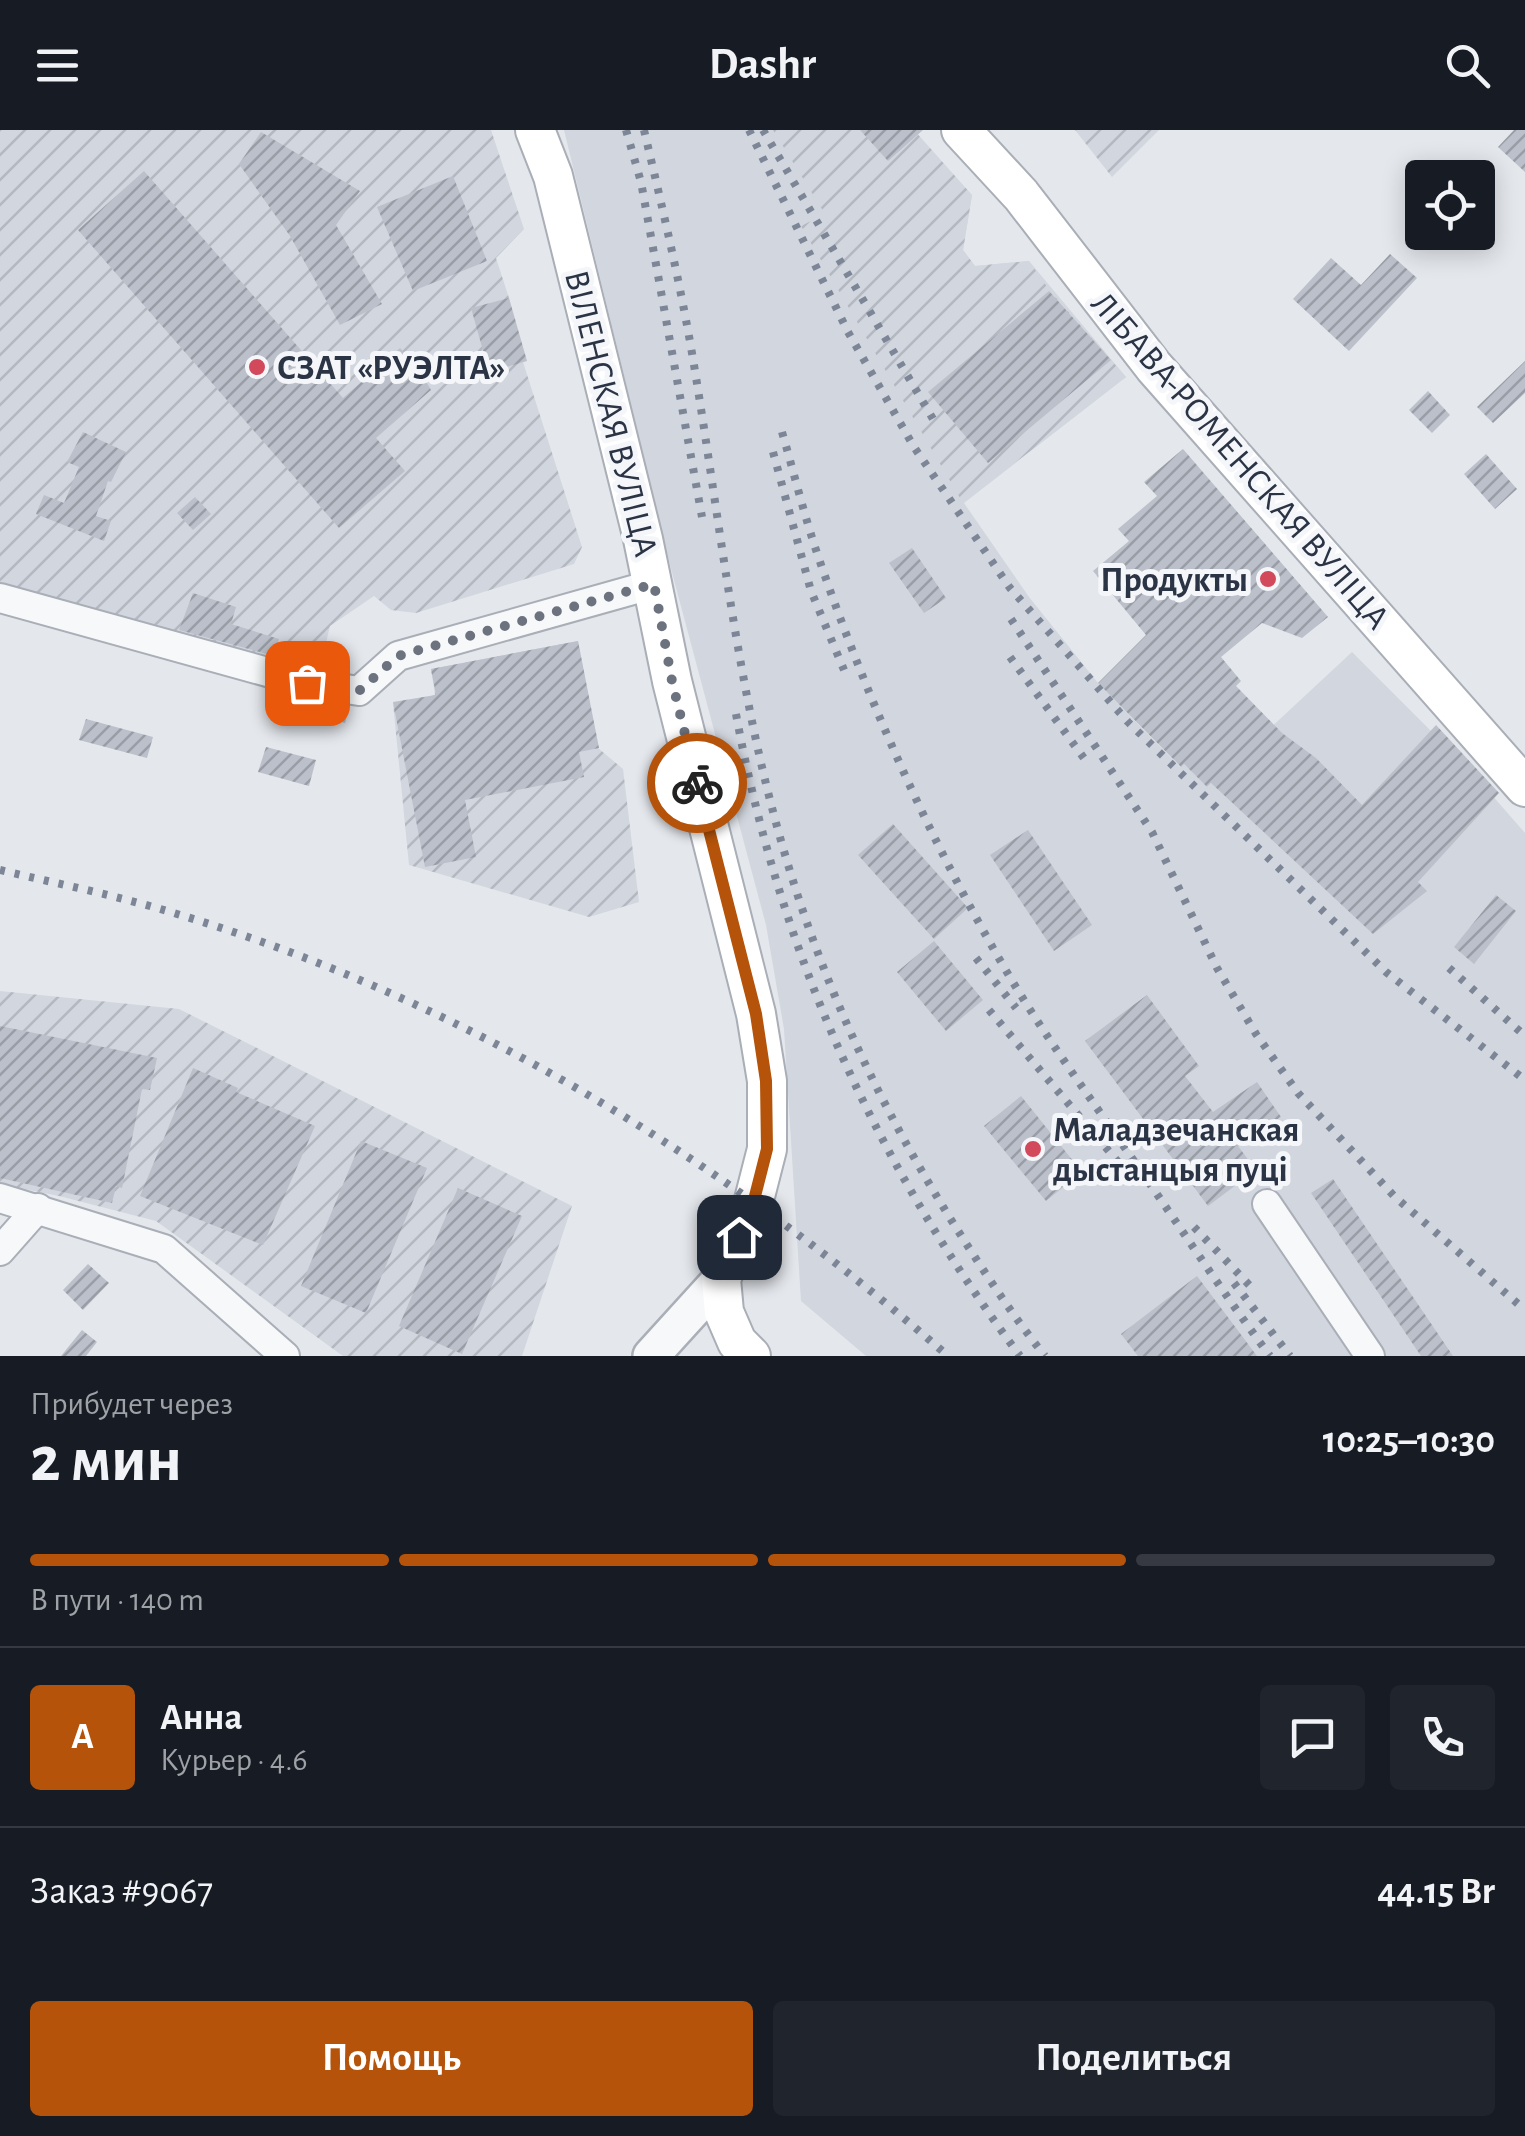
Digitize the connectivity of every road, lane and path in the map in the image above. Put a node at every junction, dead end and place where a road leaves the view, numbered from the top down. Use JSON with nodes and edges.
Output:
{"nodes":[{"id":1,"x":535,"y":130,"type":"edge"},
{"id":2,"x":961,"y":130,"type":"edge"},
{"id":3,"x":654,"y":584,"type":"junction"},
{"id":4,"x":0,"y":598,"type":"edge"},
{"id":5,"x":1525,"y":788,"type":"edge"},
{"id":6,"x":0,"y":1198,"type":"edge"},
{"id":7,"x":1267,"y":1204,"type":"dead end"},
{"id":8,"x":38,"y":1208,"type":"junction"},
{"id":9,"x":0,"y":1251,"type":"edge"},
{"id":10,"x":721,"y":1280,"type":"junction"},
{"id":11,"x":285,"y":1356,"type":"edge"},
{"id":12,"x":651,"y":1356,"type":"edge"},
{"id":13,"x":751,"y":1356,"type":"edge"},
{"id":14,"x":1370,"y":1356,"type":"edge"}],
"edges":[{"from":1,"to":3,"type":"main road","name":"ВІЛЕНСКАЯ ВУЛІЦА"},
{"from":2,"to":5,"type":"main road","name":"ЛІБАВА-РОМЕНСКАЯ ВУЛІЦА"},
{"from":3,"to":4,"type":"street"},
{"from":3,"to":10,"type":"main road","name":"ВІЛЕНСКАЯ ВУЛІЦА"},
{"from":6,"to":8,"type":"street"},
{"from":7,"to":14,"type":"street"},
{"from":8,"to":9,"type":"street"},
{"from":8,"to":11,"type":"street"},
{"from":10,"to":12,"type":"street"},
{"from":10,"to":13,"type":"main road"}]}
